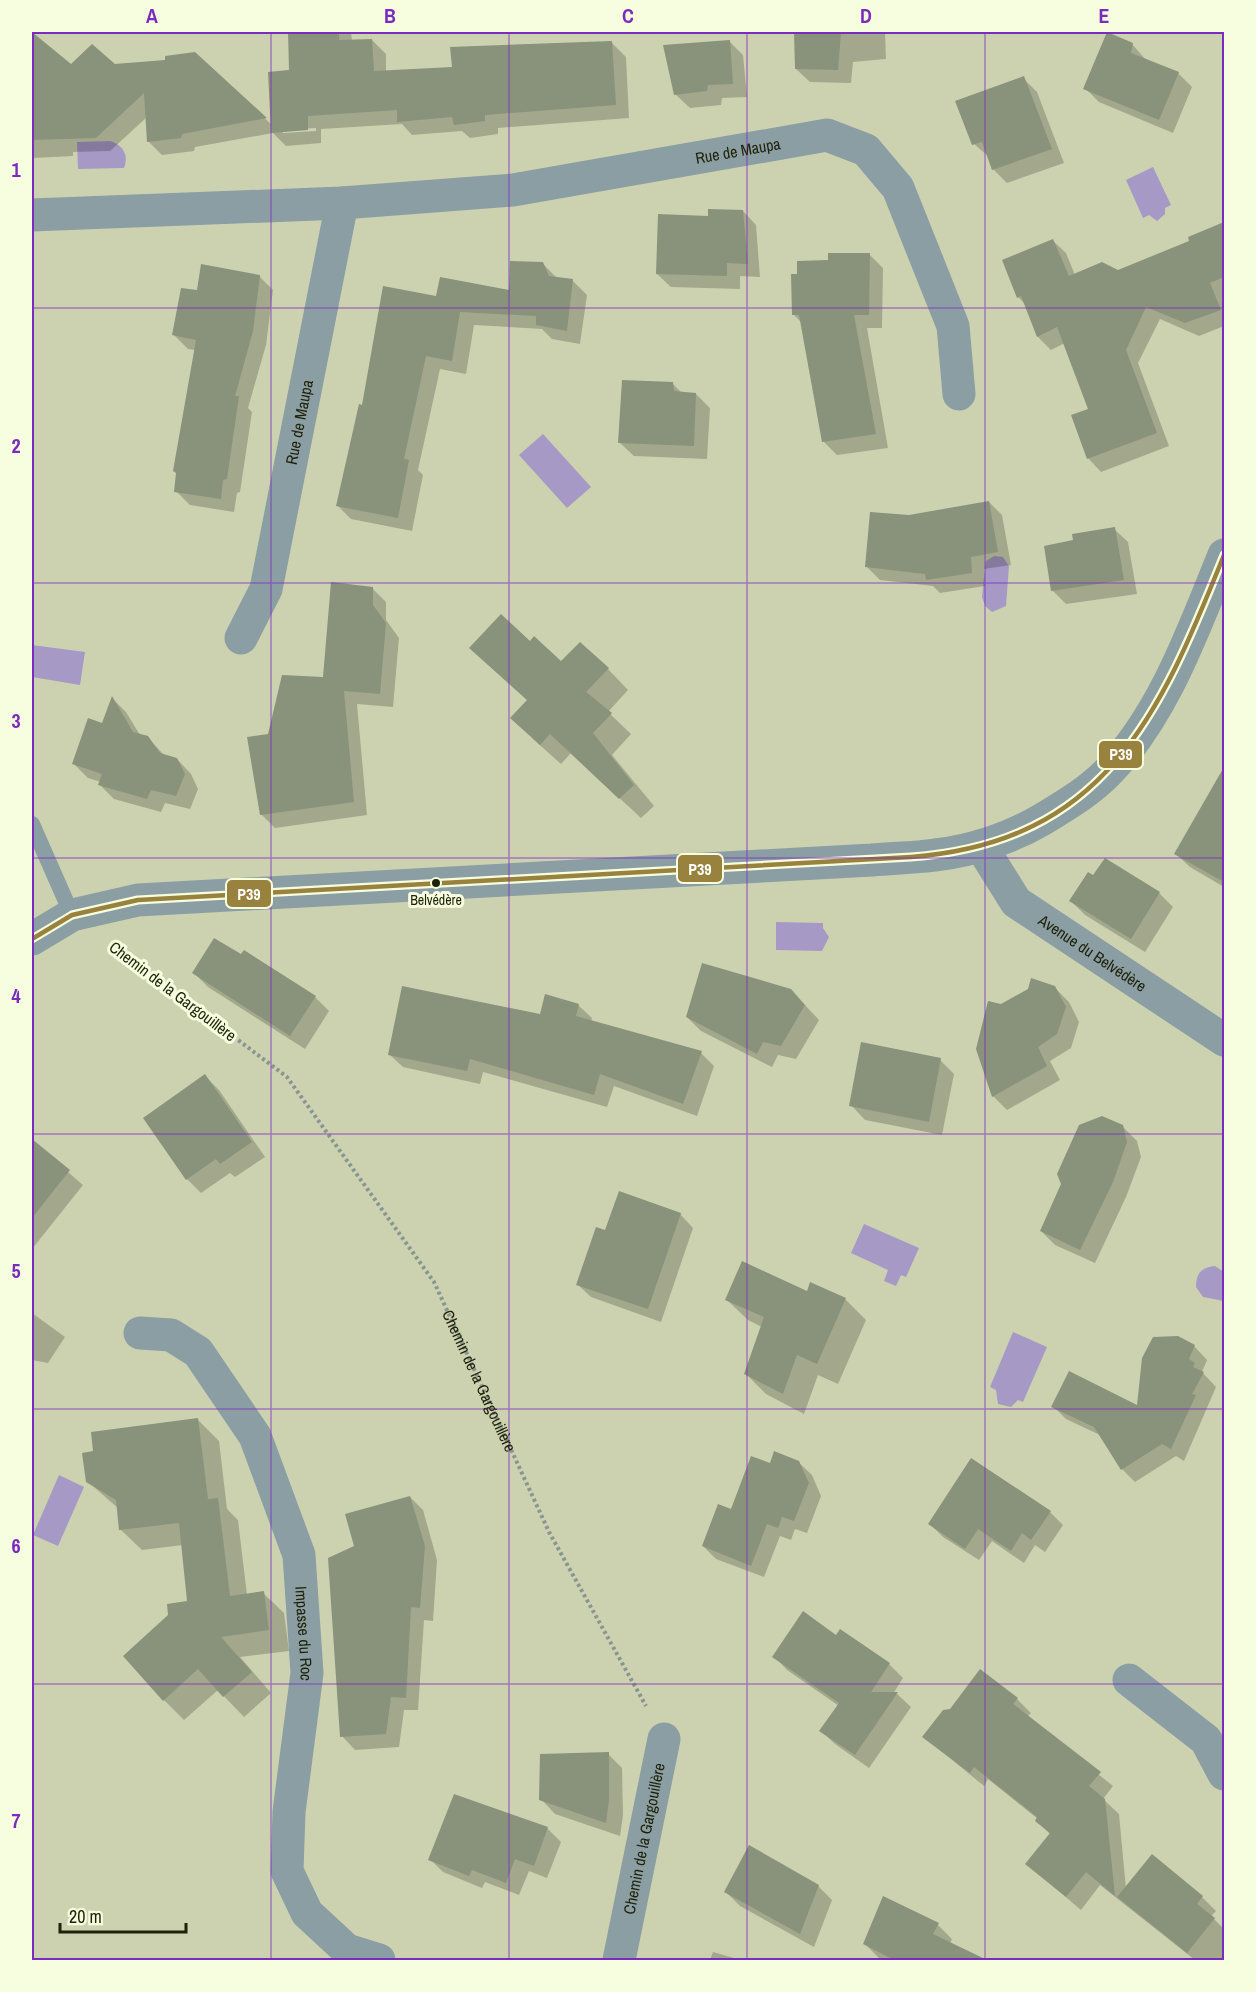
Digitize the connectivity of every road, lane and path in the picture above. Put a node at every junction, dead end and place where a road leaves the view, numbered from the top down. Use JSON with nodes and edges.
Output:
{"nodes":[{"id":1,"x":342,"y":203,"type":"junction"},
{"id":2,"x":32,"y":215,"type":"edge"},
{"id":3,"x":959,"y":394,"type":"dead end"},
{"id":4,"x":1224,"y":555,"type":"edge"},
{"id":5,"x":241,"y":638,"type":"dead end"},
{"id":6,"x":32,"y":824,"type":"edge"},
{"id":7,"x":981,"y":846,"type":"junction"},
{"id":8,"x":72,"y":915,"type":"junction"},
{"id":9,"x":32,"y":939,"type":"edge"},
{"id":10,"x":1224,"y":1040,"type":"edge"},
{"id":11,"x":140,"y":1333,"type":"dead end"},
{"id":12,"x":1129,"y":1680,"type":"dead end"},
{"id":13,"x":664,"y":1739,"type":"joint"},
{"id":14,"x":1224,"y":1774,"type":"edge"},
{"id":15,"x":378,"y":1960,"type":"edge"},
{"id":16,"x":619,"y":1960,"type":"edge"}],
"edges":[{"from":1,"to":2,"type":"street","name":"Rue de Maupa"},
{"from":1,"to":3,"type":"street","name":"Rue de Maupa"},
{"from":1,"to":5,"type":"street","name":"Rue de Maupa"},
{"from":4,"to":7,"type":"street"},
{"from":6,"to":8,"type":"lane"},
{"from":7,"to":8,"type":"street"},
{"from":7,"to":10,"type":"street","name":"Avenue du Belvédère"},
{"from":8,"to":9,"type":"street"},
{"from":8,"to":13,"type":"path","name":"Chemin de la Gargouillère"},
{"from":11,"to":15,"type":"street","name":"Impasse du Roc"},
{"from":12,"to":14,"type":"street"},
{"from":13,"to":16,"type":"street","name":"Chemin de la Gargouillère"}]}
